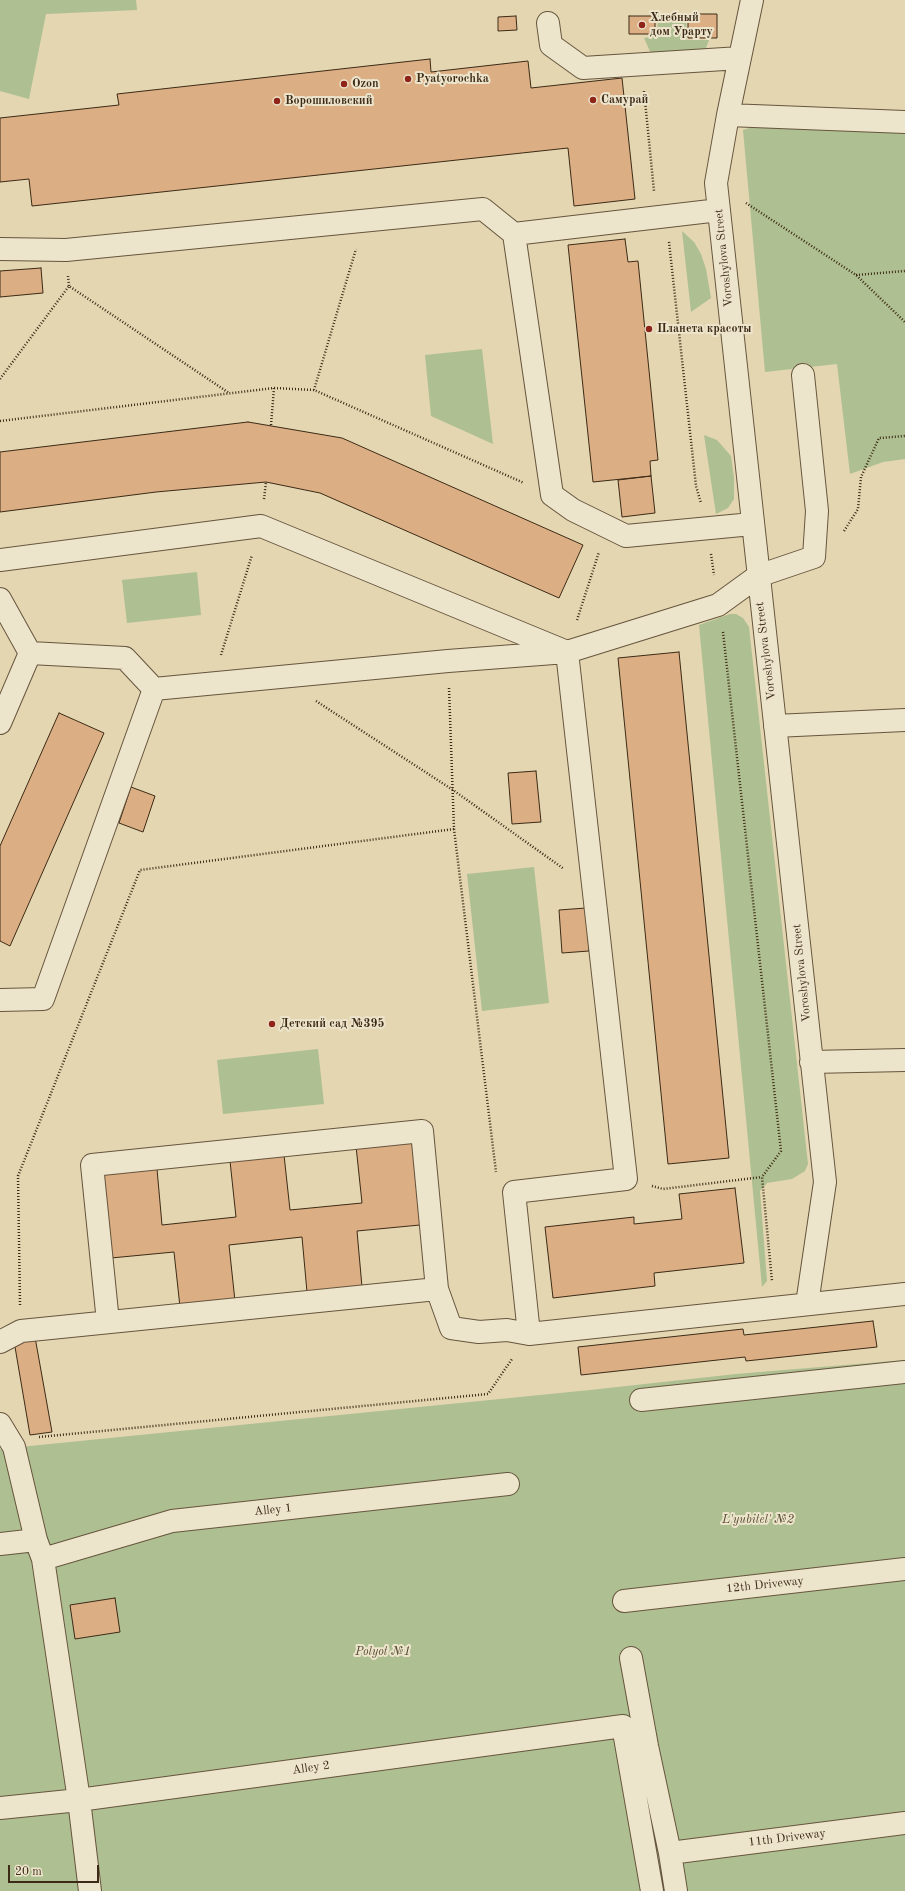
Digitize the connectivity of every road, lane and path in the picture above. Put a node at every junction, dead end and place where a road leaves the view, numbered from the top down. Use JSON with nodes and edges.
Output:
{"nodes":[{"id":1,"x":752,"y":0,"type":"edge"},
{"id":2,"x":548,"y":23,"type":"dead end"},
{"id":3,"x":740,"y":58,"type":"junction"},
{"id":4,"x":642,"y":64,"type":"junction"},
{"id":5,"x":728,"y":115,"type":"junction"},
{"id":6,"x":905,"y":122,"type":"edge"},
{"id":7,"x":716,"y":183,"type":"junction"},
{"id":8,"x":719,"y":210,"type":"junction"},
{"id":9,"x":662,"y":217,"type":"junction"},
{"id":10,"x":365,"y":221,"type":"junction"},
{"id":11,"x":514,"y":234,"type":"junction"},
{"id":12,"x":0,"y":249,"type":"edge"},
{"id":13,"x":905,"y":271,"type":"edge"},
{"id":14,"x":856,"y":275,"type":"junction"},
{"id":15,"x":905,"y":322,"type":"edge"},
{"id":16,"x":803,"y":375,"type":"dead end"},
{"id":17,"x":0,"y":379,"type":"edge"},
{"id":18,"x":274,"y":388,"type":"junction"},
{"id":19,"x":314,"y":390,"type":"junction"},
{"id":20,"x":229,"y":394,"type":"junction"},
{"id":21,"x":0,"y":421,"type":"edge"},
{"id":22,"x":271,"y":425,"type":"dead end"},
{"id":23,"x":905,"y":436,"type":"edge"},
{"id":24,"x":266,"y":482,"type":"dead end"},
{"id":25,"x":552,"y":495,"type":"junction"},
{"id":26,"x":752,"y":524,"type":"junction"},
{"id":27,"x":261,"y":526,"type":"junction"},
{"id":28,"x":607,"y":527,"type":"junction"},
{"id":29,"x":708,"y":529,"type":"junction"},
{"id":30,"x":842,"y":533,"type":"dead end"},
{"id":31,"x":0,"y":560,"type":"edge"},
{"id":32,"x":758,"y":576,"type":"junction"},
{"id":33,"x":0,"y":599,"type":"edge"},
{"id":34,"x":718,"y":605,"type":"junction"},
{"id":35,"x":567,"y":652,"type":"junction"},
{"id":36,"x":30,"y":653,"type":"junction"},
{"id":37,"x":448,"y":661,"type":"junction"},
{"id":38,"x":279,"y":678,"type":"junction"},
{"id":39,"x":212,"y":684,"type":"junction"},
{"id":40,"x":154,"y":689,"type":"junction"},
{"id":41,"x":905,"y":720,"type":"edge"},
{"id":42,"x":0,"y":724,"type":"edge"},
{"id":43,"x":775,"y":726,"type":"junction"},
{"id":44,"x":453,"y":790,"type":"junction"},
{"id":45,"x":454,"y":830,"type":"junction"},
{"id":46,"x":594,"y":890,"type":"junction"},
{"id":47,"x":0,"y":1000,"type":"edge"},
{"id":48,"x":905,"y":1060,"type":"edge"},
{"id":49,"x":811,"y":1062,"type":"junction"},
{"id":50,"x":496,"y":1172,"type":"dead end"},
{"id":51,"x":762,"y":1177,"type":"junction"},
{"id":52,"x":626,"y":1179,"type":"junction"},
{"id":53,"x":770,"y":1286,"type":"dead end"},
{"id":54,"x":437,"y":1289,"type":"junction"},
{"id":55,"x":905,"y":1294,"type":"edge"},
{"id":56,"x":806,"y":1304,"type":"junction"},
{"id":57,"x":108,"y":1322,"type":"junction"},
{"id":58,"x":21,"y":1331,"type":"junction"},
{"id":59,"x":529,"y":1334,"type":"junction"},
{"id":60,"x":0,"y":1342,"type":"edge"},
{"id":61,"x":905,"y":1372,"type":"edge"},
{"id":62,"x":641,"y":1400,"type":"dead end"},
{"id":63,"x":5,"y":1432,"type":"edge"},
{"id":64,"x":508,"y":1484,"type":"dead end"},
{"id":65,"x":0,"y":1544,"type":"edge"},
{"id":66,"x":40,"y":1550,"type":"junction"},
{"id":67,"x":905,"y":1570,"type":"edge"},
{"id":68,"x":624,"y":1601,"type":"dead end"},
{"id":69,"x":631,"y":1658,"type":"dead end"},
{"id":70,"x":79,"y":1800,"type":"junction"},
{"id":71,"x":0,"y":1808,"type":"edge"},
{"id":72,"x":905,"y":1823,"type":"edge"},
{"id":73,"x":670,"y":1853,"type":"junction"},
{"id":74,"x":90,"y":1891,"type":"edge"},
{"id":75,"x":652,"y":1891,"type":"edge"},
{"id":76,"x":676,"y":1891,"type":"edge"}],
"edges":[{"from":1,"to":3,"type":"street","name":"Voroshylova Street"},
{"from":2,"to":4,"type":"street"},
{"from":3,"to":4,"type":"street"},
{"from":3,"to":5,"type":"street","name":"Voroshylova Street"},
{"from":4,"to":9,"type":"path"},
{"from":5,"to":6,"type":"street"},
{"from":5,"to":7,"type":"street","name":"Voroshylova Street"},
{"from":7,"to":8,"type":"street","name":"Voroshylova Street"},
{"from":7,"to":14,"type":"path"},
{"from":8,"to":9,"type":"street"},
{"from":8,"to":26,"type":"street","name":"Voroshylova Street"},
{"from":9,"to":11,"type":"street"},
{"from":9,"to":29,"type":"path"},
{"from":10,"to":11,"type":"street"},
{"from":10,"to":12,"type":"street"},
{"from":10,"to":19,"type":"path"},
{"from":11,"to":25,"type":"street"},
{"from":13,"to":14,"type":"path"},
{"from":14,"to":15,"type":"path"},
{"from":16,"to":32,"type":"street"},
{"from":17,"to":20,"type":"path"},
{"from":18,"to":19,"type":"path"},
{"from":18,"to":20,"type":"path"},
{"from":18,"to":22,"type":"path"},
{"from":19,"to":25,"type":"path"},
{"from":20,"to":21,"type":"path"},
{"from":23,"to":30,"type":"path"},
{"from":24,"to":27,"type":"path"},
{"from":25,"to":28,"type":"street"},
{"from":26,"to":29,"type":"street"},
{"from":26,"to":32,"type":"street","name":"Voroshylova Street"},
{"from":27,"to":31,"type":"street"},
{"from":27,"to":35,"type":"street"},
{"from":27,"to":39,"type":"path"},
{"from":28,"to":29,"type":"street"},
{"from":28,"to":35,"type":"path"},
{"from":29,"to":34,"type":"path"},
{"from":32,"to":34,"type":"street"},
{"from":32,"to":43,"type":"street","name":"Voroshylova Street"},
{"from":33,"to":36,"type":"street"},
{"from":34,"to":35,"type":"street"},
{"from":34,"to":51,"type":"path"},
{"from":35,"to":37,"type":"street"},
{"from":35,"to":46,"type":"street"},
{"from":36,"to":40,"type":"street"},
{"from":36,"to":42,"type":"street"},
{"from":37,"to":38,"type":"street"},
{"from":37,"to":44,"type":"path"},
{"from":38,"to":39,"type":"street"},
{"from":38,"to":44,"type":"path"},
{"from":39,"to":40,"type":"street"},
{"from":40,"to":47,"type":"street"},
{"from":41,"to":43,"type":"street"},
{"from":43,"to":49,"type":"street","name":"Voroshylova Street"},
{"from":44,"to":45,"type":"path"},
{"from":44,"to":46,"type":"path"},
{"from":45,"to":50,"type":"path"},
{"from":45,"to":58,"type":"path"},
{"from":46,"to":52,"type":"street"},
{"from":48,"to":49,"type":"street"},
{"from":49,"to":56,"type":"street","name":"Voroshylova Street"},
{"from":51,"to":52,"type":"path"},
{"from":51,"to":53,"type":"path"},
{"from":52,"to":59,"type":"street"},
{"from":54,"to":57,"type":"street"},
{"from":54,"to":57,"type":"street"},
{"from":54,"to":59,"type":"street"},
{"from":55,"to":56,"type":"street"},
{"from":56,"to":59,"type":"street"},
{"from":57,"to":58,"type":"street"},
{"from":58,"to":60,"type":"street"},
{"from":59,"to":63,"type":"path"},
{"from":61,"to":62,"type":"street"},
{"from":63,"to":66,"type":"street"},
{"from":64,"to":66,"type":"street","name":"Alley 1"},
{"from":65,"to":66,"type":"street","name":"Alley 1"},
{"from":66,"to":70,"type":"street"},
{"from":67,"to":68,"type":"street","name":"12th Driveway"},
{"from":69,"to":73,"type":"street"},
{"from":70,"to":71,"type":"street","name":"Alley 2"},
{"from":70,"to":74,"type":"street"},
{"from":70,"to":75,"type":"street","name":"Alley 2"},
{"from":72,"to":73,"type":"street","name":"11th Driveway"},
{"from":73,"to":76,"type":"street"}]}
